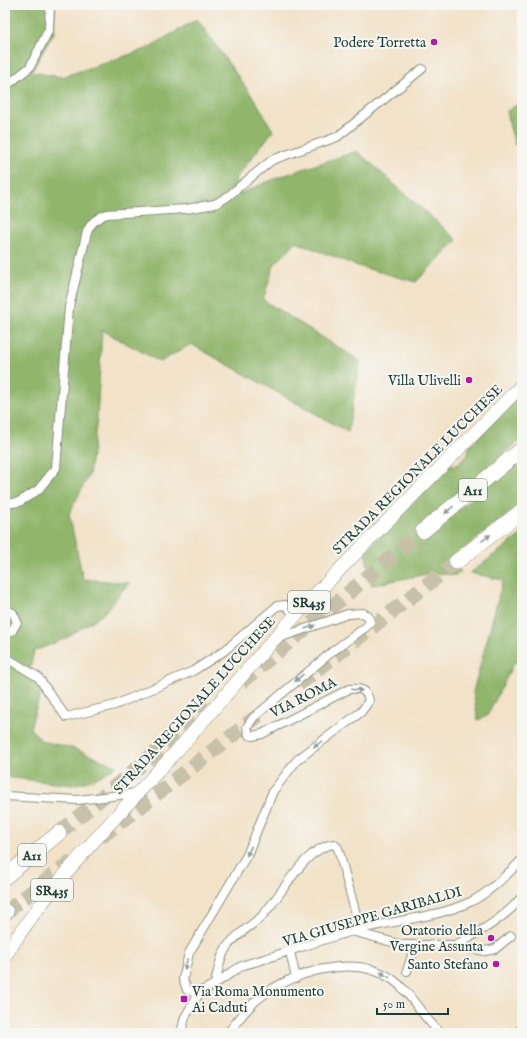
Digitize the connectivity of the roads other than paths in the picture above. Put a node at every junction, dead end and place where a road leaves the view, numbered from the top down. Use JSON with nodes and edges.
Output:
{"nodes":[{"id":1,"x":50,"y":5,"type":"edge"},
{"id":2,"x":422,"y":69,"type":"dead end"},
{"id":3,"x":5,"y":87,"type":"edge"},
{"id":4,"x":522,"y":385,"type":"edge"},
{"id":5,"x":522,"y":449,"type":"edge"},
{"id":6,"x":5,"y":504,"type":"edge"},
{"id":7,"x":522,"y":511,"type":"edge"},
{"id":8,"x":423,"y":531,"type":"tunnel mouth"},
{"id":9,"x":456,"y":562,"type":"tunnel mouth"},
{"id":10,"x":5,"y":609,"type":"edge"},
{"id":11,"x":296,"y":616,"type":"junction"},
{"id":12,"x":5,"y":634,"type":"edge"},
{"id":13,"x":274,"y":640,"type":"junction"},
{"id":14,"x":5,"y":657,"type":"edge"},
{"id":15,"x":138,"y":793,"type":"junction"},
{"id":16,"x":5,"y":796,"type":"edge"},
{"id":17,"x":59,"y":832,"type":"tunnel mouth"},
{"id":18,"x":522,"y":860,"type":"edge"},
{"id":19,"x":5,"y":877,"type":"edge"},
{"id":20,"x":522,"y":897,"type":"edge"},
{"id":21,"x":357,"y":930,"type":"junction"},
{"id":22,"x":511,"y":936,"type":"dead end"},
{"id":23,"x":454,"y":945,"type":"junction"},
{"id":24,"x":415,"y":946,"type":"junction"},
{"id":25,"x":290,"y":952,"type":"junction"},
{"id":26,"x":5,"y":956,"type":"edge"},
{"id":27,"x":407,"y":971,"type":"dead end"},
{"id":28,"x":296,"y":978,"type":"junction"},
{"id":29,"x":215,"y":983,"type":"junction"},
{"id":30,"x":200,"y":992,"type":"junction"},
{"id":31,"x":522,"y":1028,"type":"edge"},
{"id":32,"x":181,"y":1033,"type":"edge"},
{"id":33,"x":228,"y":1033,"type":"edge"},
{"id":34,"x":441,"y":1033,"type":"edge"},
{"id":35,"x":517,"y":1033,"type":"edge"}],
"edges":[{"from":1,"to":3,"type":"street"},
{"from":2,"to":6,"type":"street"},
{"from":4,"to":11,"type":"main road","name":"STRADA REGIONALE LUCCHESE","number":"SR435"},
{"from":5,"to":8,"type":"highway","number":"A11","one_way":true},
{"from":9,"to":7,"type":"highway","one_way":true},
{"from":10,"to":12,"type":"street"},
{"from":11,"to":13,"type":"main road","name":"STRADA REGIONALE LUCCHESE","number":"SR435"},
{"from":11,"to":14,"type":"street"},
{"from":13,"to":15,"type":"main road","name":"STRADA REGIONALE LUCCHESE","number":"SR435"},
{"from":13,"to":30,"type":"street","name":"VIA ROMA","one_way":true},
{"from":15,"to":16,"type":"street"},
{"from":15,"to":26,"type":"main road","name":"STRADA REGIONALE LUCCHESE","number":"SR435"},
{"from":17,"to":19,"type":"highway","number":"A11"},
{"from":18,"to":21,"type":"street","name":"VIA GIUSEPPE GARIBALDI"},
{"from":20,"to":23,"type":"street"},
{"from":21,"to":24,"type":"street"},
{"from":21,"to":25,"type":"street","name":"VIA GIUSEPPE GARIBALDI"},
{"from":21,"to":29,"type":"street"},
{"from":22,"to":23,"type":"street"},
{"from":23,"to":24,"type":"street"},
{"from":24,"to":27,"type":"street"},
{"from":25,"to":28,"type":"street"},
{"from":25,"to":29,"type":"street","name":"VIA GIUSEPPE GARIBALDI"},
{"from":28,"to":33,"type":"street"},
{"from":34,"to":28,"type":"street","one_way":true},
{"from":29,"to":30,"type":"street","name":"VIA GIUSEPPE GARIBALDI"},
{"from":30,"to":32,"type":"street"},
{"from":31,"to":35,"type":"street"}]}
